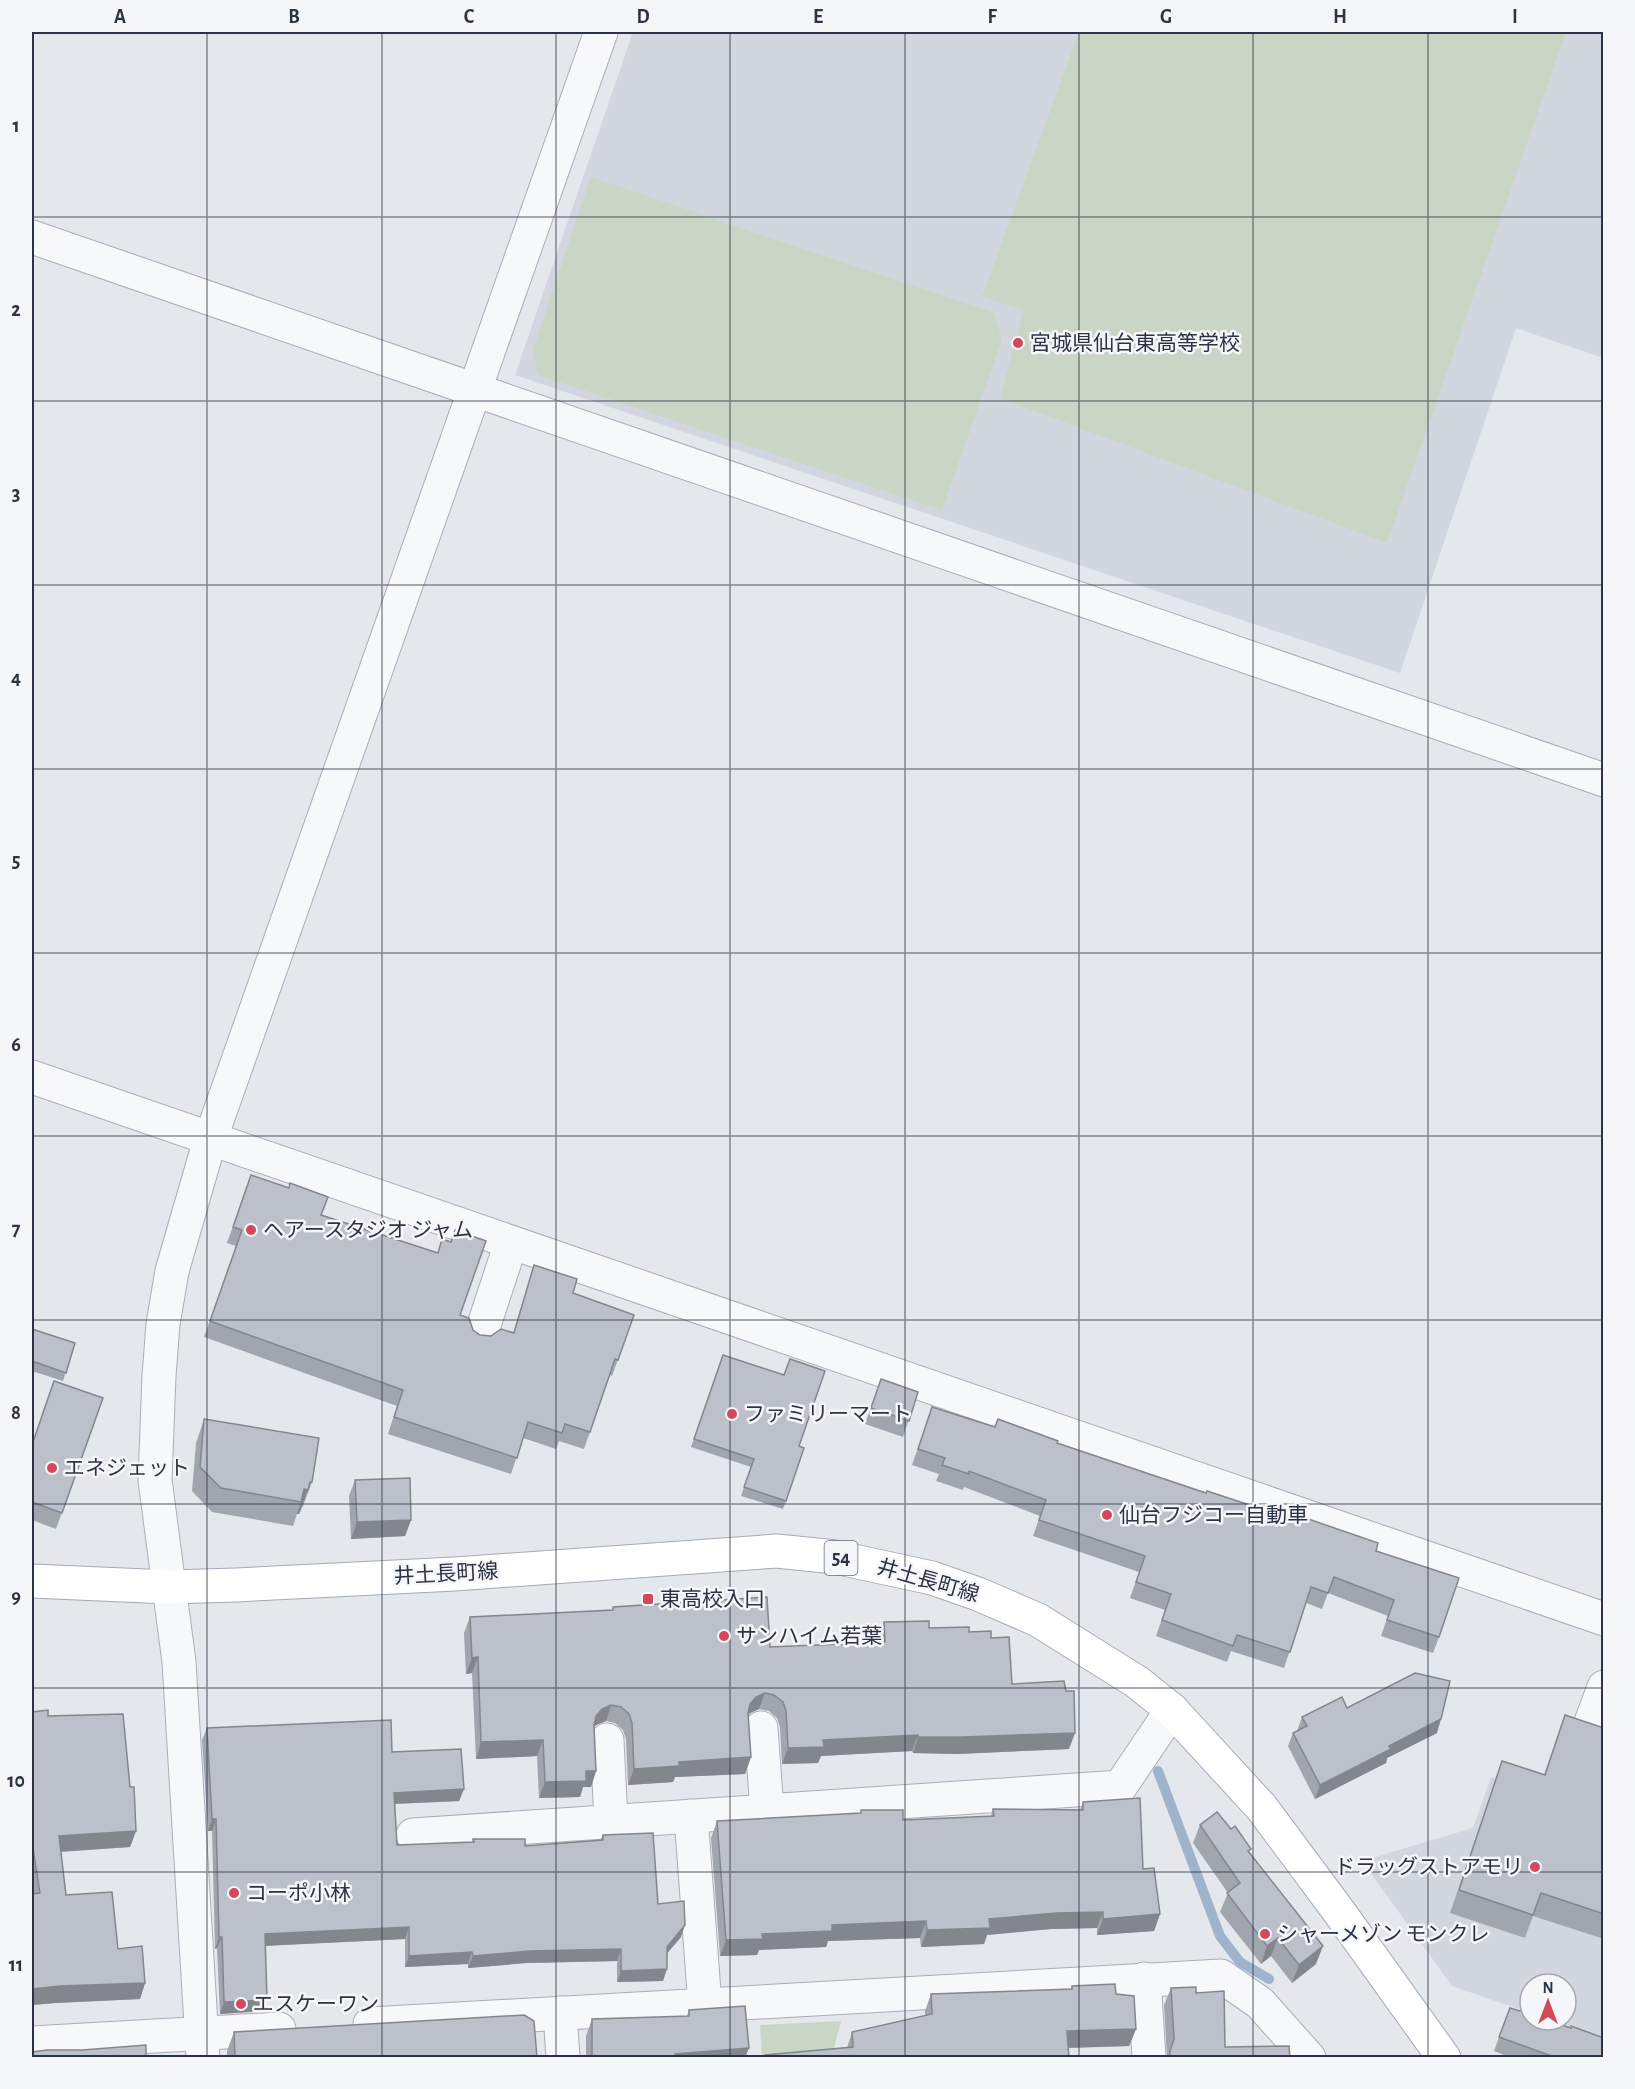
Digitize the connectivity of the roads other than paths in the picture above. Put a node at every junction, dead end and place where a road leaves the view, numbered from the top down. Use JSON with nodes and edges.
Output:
{"nodes":[{"id":1,"x":601,"y":32,"type":"edge"},
{"id":2,"x":32,"y":237,"type":"edge"},
{"id":3,"x":475,"y":391,"type":"junction"},
{"id":4,"x":1604,"y":780,"type":"edge"},
{"id":5,"x":32,"y":1077,"type":"edge"},
{"id":6,"x":210,"y":1140,"type":"junction"},
{"id":7,"x":511,"y":1243,"type":"junction"},
{"id":8,"x":481,"y":1334,"type":"edge"},
{"id":9,"x":32,"y":1581,"type":"edge"},
{"id":10,"x":170,"y":1587,"type":"junction"},
{"id":11,"x":1604,"y":1619,"type":"edge"},
{"id":12,"x":1604,"y":1687,"type":"edge"},
{"id":13,"x":1172,"y":1710,"type":"junction"},
{"id":14,"x":761,"y":1728,"type":"dead end"},
{"id":15,"x":1604,"y":1733,"type":"edge"},
{"id":16,"x":607,"y":1740,"type":"dead end"},
{"id":17,"x":767,"y":1811,"type":"junction"},
{"id":18,"x":691,"y":1816,"type":"junction"},
{"id":19,"x":611,"y":1822,"type":"junction"},
{"id":20,"x":413,"y":1835,"type":"dead end"},
{"id":21,"x":1144,"y":1979,"type":"junction"},
{"id":22,"x":705,"y":2006,"type":"junction"},
{"id":23,"x":560,"y":2013,"type":"junction"},
{"id":24,"x":32,"y":2043,"type":"edge"},
{"id":25,"x":202,"y":2046,"type":"edge"},
{"id":26,"x":563,"y":2058,"type":"edge"},
{"id":27,"x":1149,"y":2058,"type":"edge"},
{"id":28,"x":1309,"y":2058,"type":"edge"},
{"id":29,"x":1444,"y":2058,"type":"edge"}],
"edges":[{"from":1,"to":3,"type":"street"},
{"from":2,"to":3,"type":"street"},
{"from":3,"to":4,"type":"street"},
{"from":3,"to":6,"type":"street"},
{"from":5,"to":6,"type":"street"},
{"from":6,"to":7,"type":"street"},
{"from":6,"to":10,"type":"street"},
{"from":7,"to":8,"type":"street"},
{"from":7,"to":11,"type":"street"},
{"from":9,"to":10,"type":"main road","name":"井土長町線","number":"54"},
{"from":10,"to":13,"type":"main road","name":"井土長町線","number":"54"},
{"from":10,"to":25,"type":"street"},
{"from":12,"to":15,"type":"street"},
{"from":13,"to":17,"type":"street"},
{"from":13,"to":29,"type":"main road","name":"井土長町線","number":"54"},
{"from":14,"to":17,"type":"street"},
{"from":16,"to":19,"type":"street"},
{"from":17,"to":18,"type":"street"},
{"from":18,"to":19,"type":"street"},
{"from":18,"to":22,"type":"street"},
{"from":19,"to":20,"type":"street"},
{"from":21,"to":22,"type":"street"},
{"from":21,"to":27,"type":"street"},
{"from":21,"to":28,"type":"street"},
{"from":22,"to":23,"type":"street"},
{"from":23,"to":25,"type":"street"},
{"from":23,"to":26,"type":"street"},
{"from":24,"to":25,"type":"street"}]}
